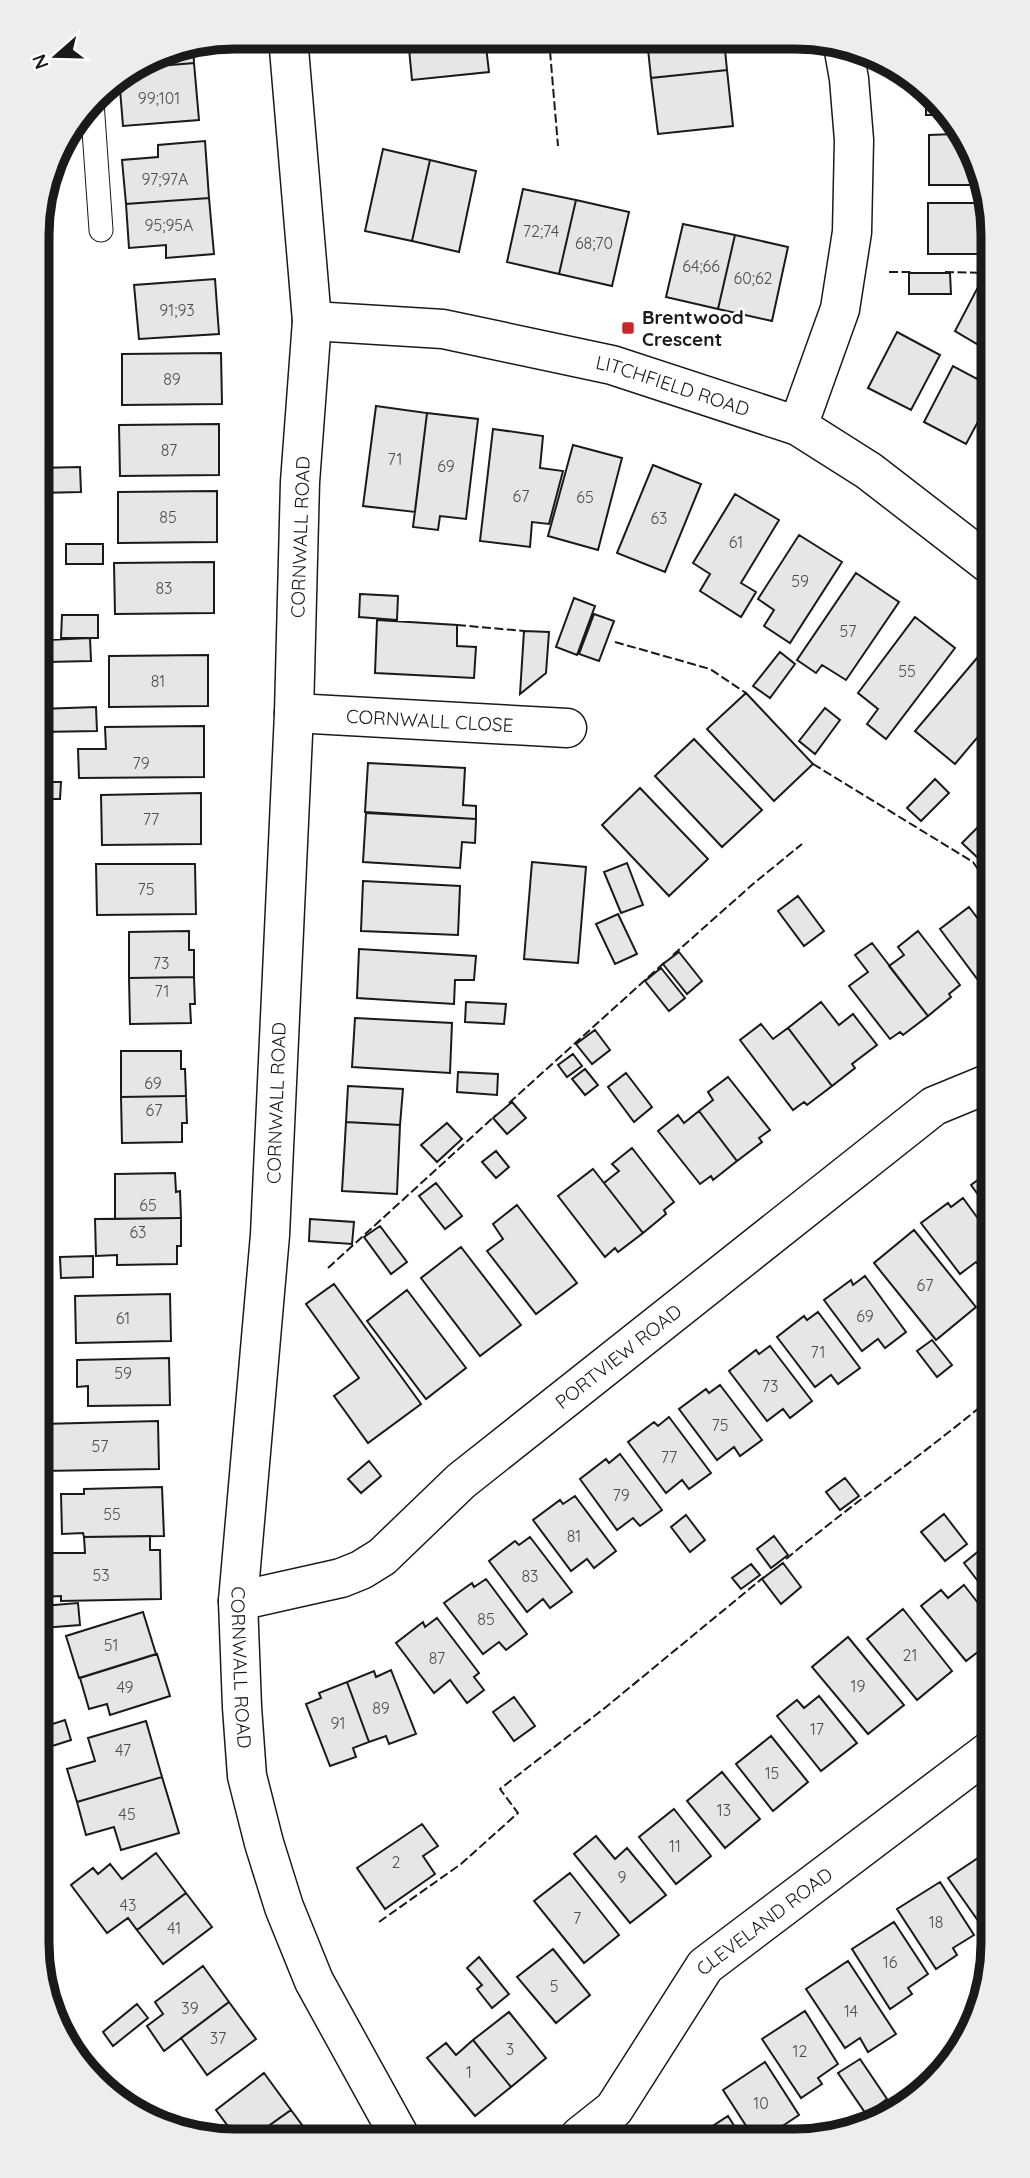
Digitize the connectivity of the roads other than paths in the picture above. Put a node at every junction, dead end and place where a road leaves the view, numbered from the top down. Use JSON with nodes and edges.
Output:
{"nodes":[{"id":1,"x":289,"y":49,"type":"edge"},
{"id":2,"x":845,"y":57,"type":"edge"},
{"id":3,"x":93,"y":116,"type":"edge"},
{"id":4,"x":101,"y":230,"type":"dead end"},
{"id":5,"x":312,"y":321,"type":"junction"},
{"id":6,"x":798,"y":426,"type":"junction"},
{"id":7,"x":981,"y":558,"type":"edge"},
{"id":8,"x":294,"y":713,"type":"junction"},
{"id":9,"x":567,"y":728,"type":"dead end"},
{"id":10,"x":981,"y":1087,"type":"edge"},
{"id":11,"x":238,"y":1601,"type":"junction"},
{"id":12,"x":981,"y":1757,"type":"edge"},
{"id":13,"x":396,"y":2129,"type":"edge"},
{"id":14,"x":589,"y":2129,"type":"edge"}],
"edges":[{"from":1,"to":5,"type":"street","name":"CORNWALL ROAD"},
{"from":2,"to":6,"type":"street"},
{"from":3,"to":4,"type":"lane"},
{"from":5,"to":6,"type":"street","name":"LITCHFIELD ROAD"},
{"from":5,"to":8,"type":"street","name":"CORNWALL ROAD"},
{"from":6,"to":7,"type":"street","name":"LITCHFIELD ROAD"},
{"from":8,"to":9,"type":"street","name":"CORNWALL CLOSE"},
{"from":8,"to":11,"type":"street","name":"CORNWALL ROAD"},
{"from":10,"to":11,"type":"street","name":"PORTVIEW ROAD"},
{"from":11,"to":13,"type":"street","name":"CORNWALL ROAD"},
{"from":12,"to":14,"type":"street","name":"CLEVELAND ROAD"}]}
